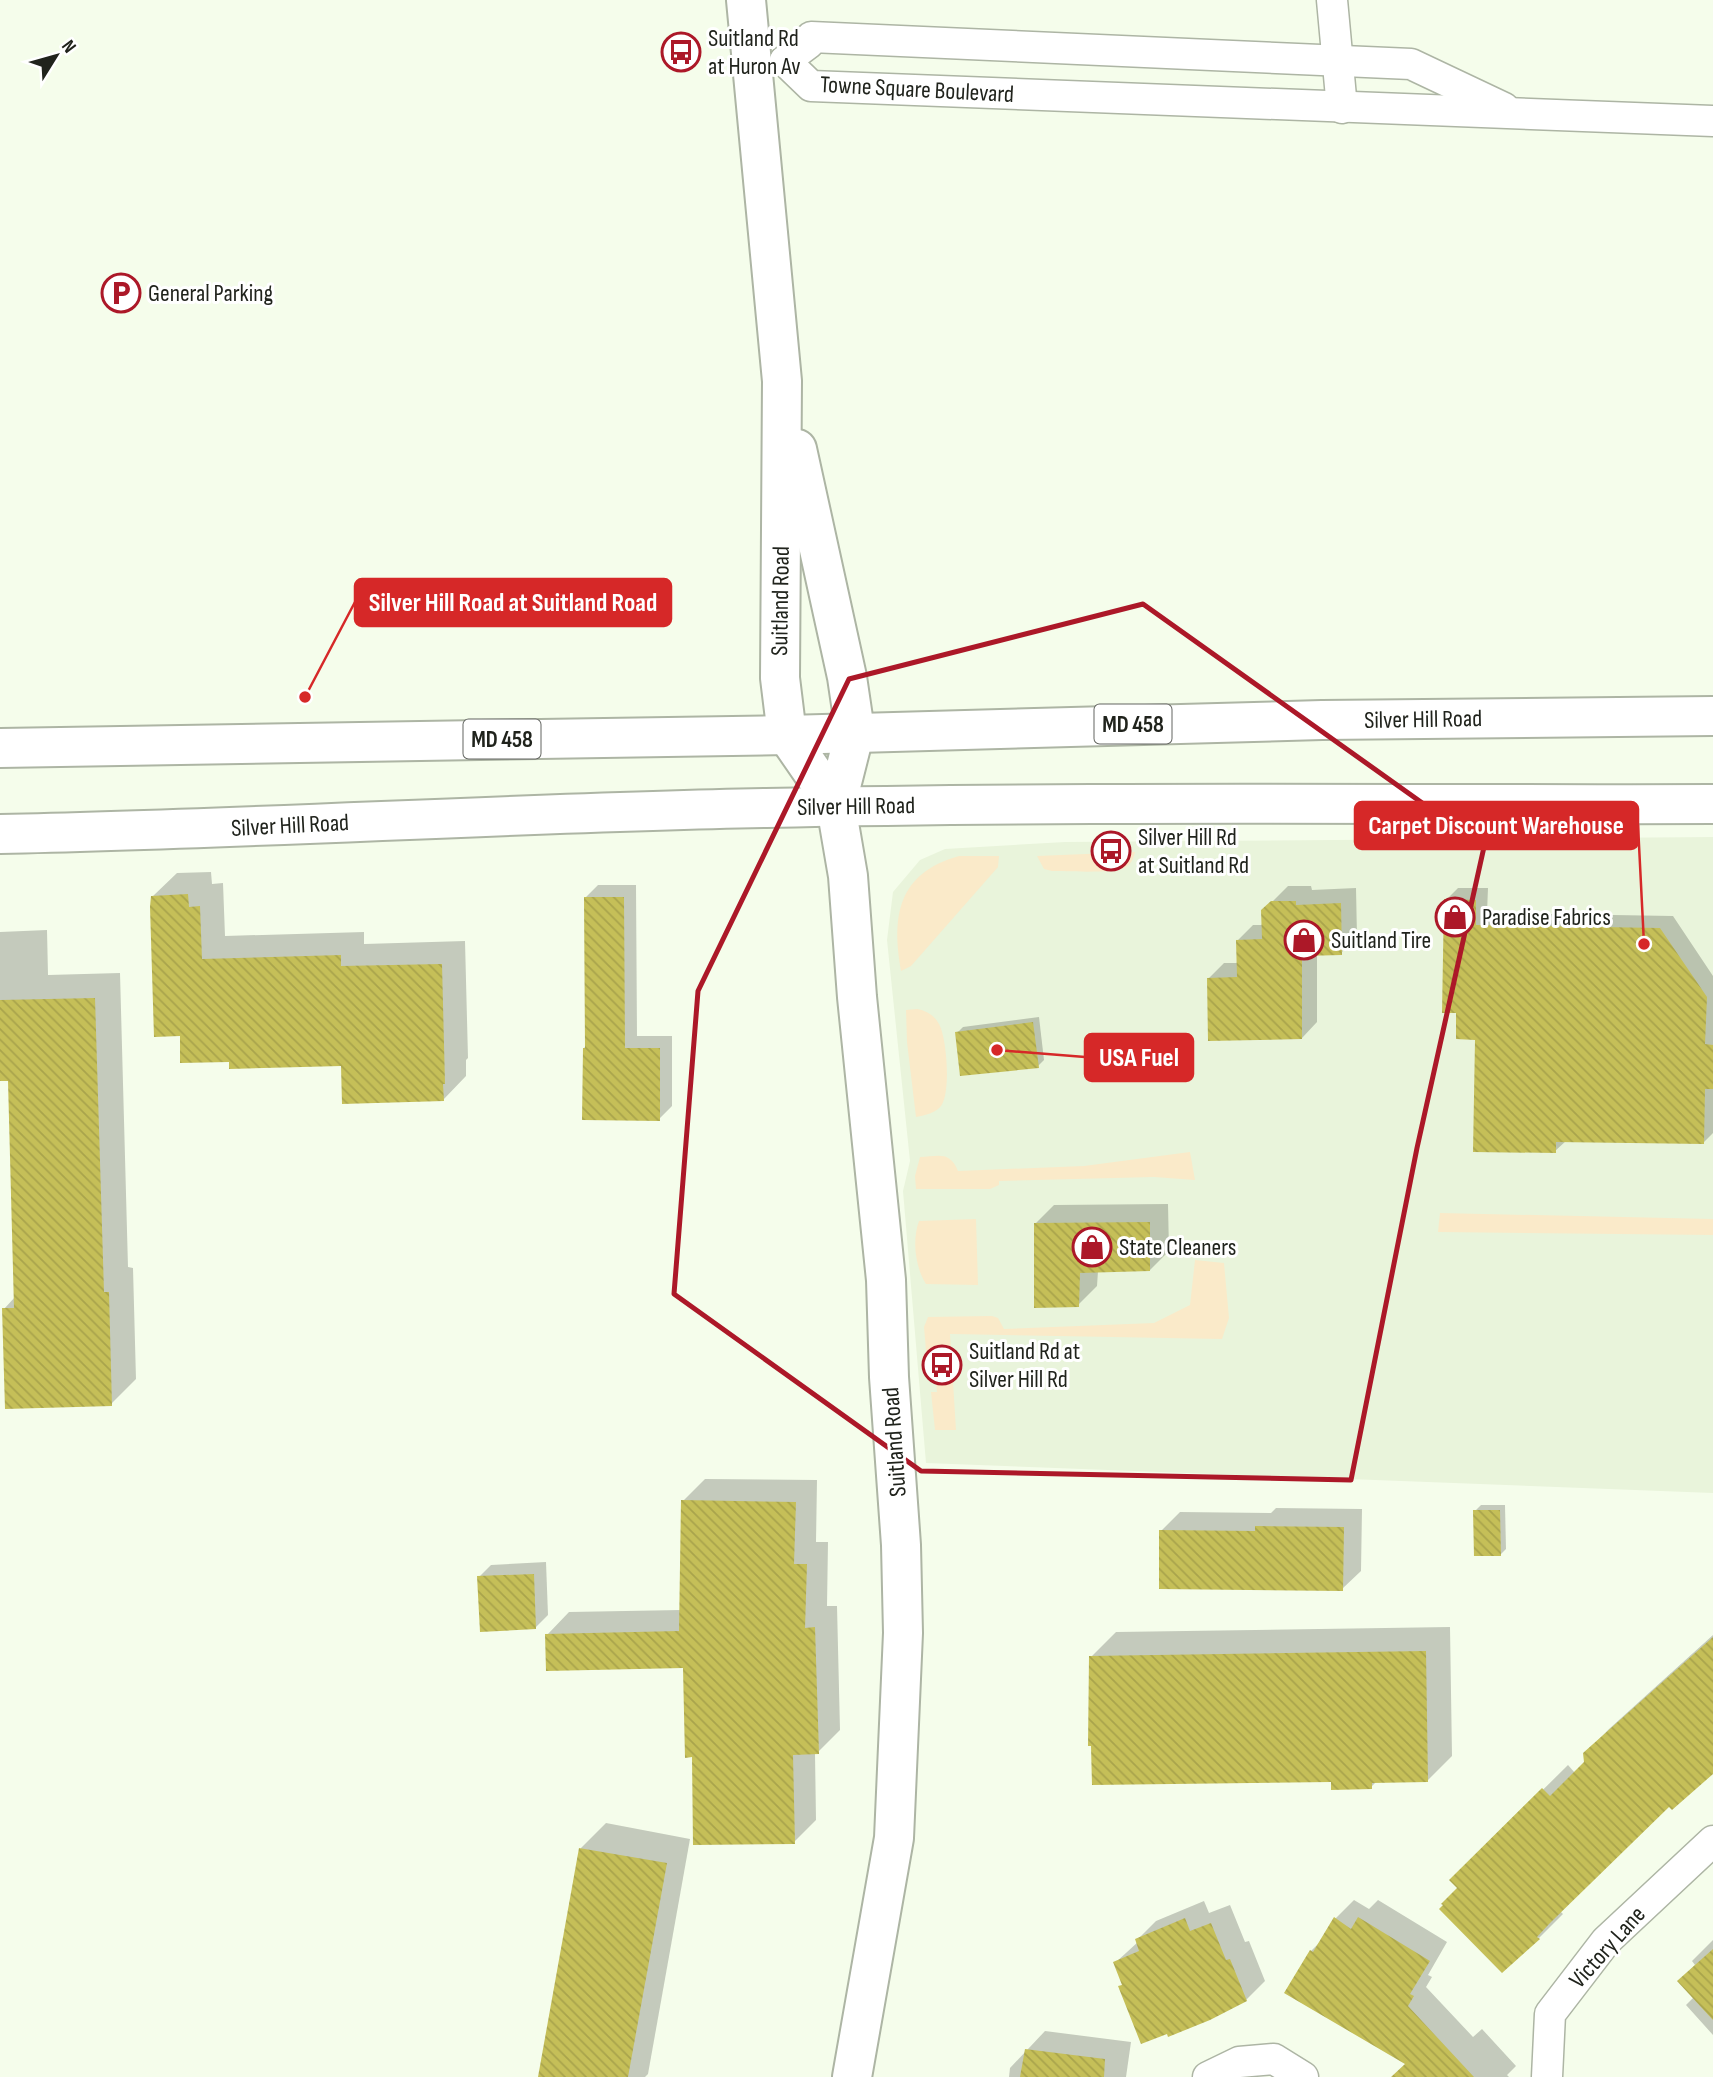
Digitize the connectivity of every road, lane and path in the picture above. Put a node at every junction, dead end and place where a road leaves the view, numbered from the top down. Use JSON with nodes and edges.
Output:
{"nodes":[{"id":1,"x":746,"y":0,"type":"edge"},
{"id":2,"x":1332,"y":0,"type":"edge"},
{"id":3,"x":768,"y":60,"type":"junction"},
{"id":4,"x":1338,"y":60,"type":"junction"},
{"id":5,"x":1342,"y":108,"type":"junction"},
{"id":6,"x":1517,"y":114,"type":"junction"},
{"id":7,"x":1713,"y":121,"type":"edge"},
{"id":8,"x":782,"y":381,"type":"junction"},
{"id":9,"x":1713,"y":716,"type":"edge"},
{"id":10,"x":855,"y":731,"type":"junction"},
{"id":11,"x":788,"y":735,"type":"junction"},
{"id":12,"x":0,"y":747,"type":"edge"},
{"id":13,"x":1713,"y":804,"type":"edge"},
{"id":14,"x":836,"y":806,"type":"junction"},
{"id":15,"x":0,"y":834,"type":"edge"},
{"id":16,"x":1713,"y":1841,"type":"edge"},
{"id":17,"x":852,"y":2077,"type":"edge"},
{"id":18,"x":1208,"y":2077,"type":"edge"},
{"id":19,"x":1303,"y":2077,"type":"edge"},
{"id":20,"x":1547,"y":2077,"type":"edge"}],
"edges":[{"from":1,"to":3,"type":"main road","name":"Suitland Road"},
{"from":2,"to":4,"type":"street"},
{"from":3,"to":4,"type":"street","name":"Towne Square Boulevard"},
{"from":3,"to":5,"type":"street","name":"Towne Square Boulevard"},
{"from":3,"to":8,"type":"main road","name":"Suitland Road"},
{"from":4,"to":5,"type":"street"},
{"from":4,"to":6,"type":"street","name":"Towne Square Boulevard"},
{"from":5,"to":6,"type":"street","name":"Towne Square Boulevard"},
{"from":6,"to":7,"type":"street","name":"Towne Square Boulevard"},
{"from":8,"to":10,"type":"main road","name":"Suitland Road"},
{"from":8,"to":11,"type":"main road","name":"Suitland Road"},
{"from":9,"to":10,"type":"main road","name":"Silver Hill Road","number":"MD 458"},
{"from":10,"to":11,"type":"main road","name":"Silver Hill Road","number":"MD 458"},
{"from":10,"to":14,"type":"main road","name":"Suitland Road"},
{"from":11,"to":12,"type":"main road","name":"Silver Hill Road","number":"MD 458"},
{"from":11,"to":14,"type":"main road","name":"Suitland Road"},
{"from":13,"to":14,"type":"main road","name":"Silver Hill Road"},
{"from":14,"to":15,"type":"main road","name":"Silver Hill Road"},
{"from":14,"to":17,"type":"main road","name":"Suitland Road"},
{"from":16,"to":20,"type":"street","name":"Victory Lane"},
{"from":18,"to":19,"type":"street"}]}
